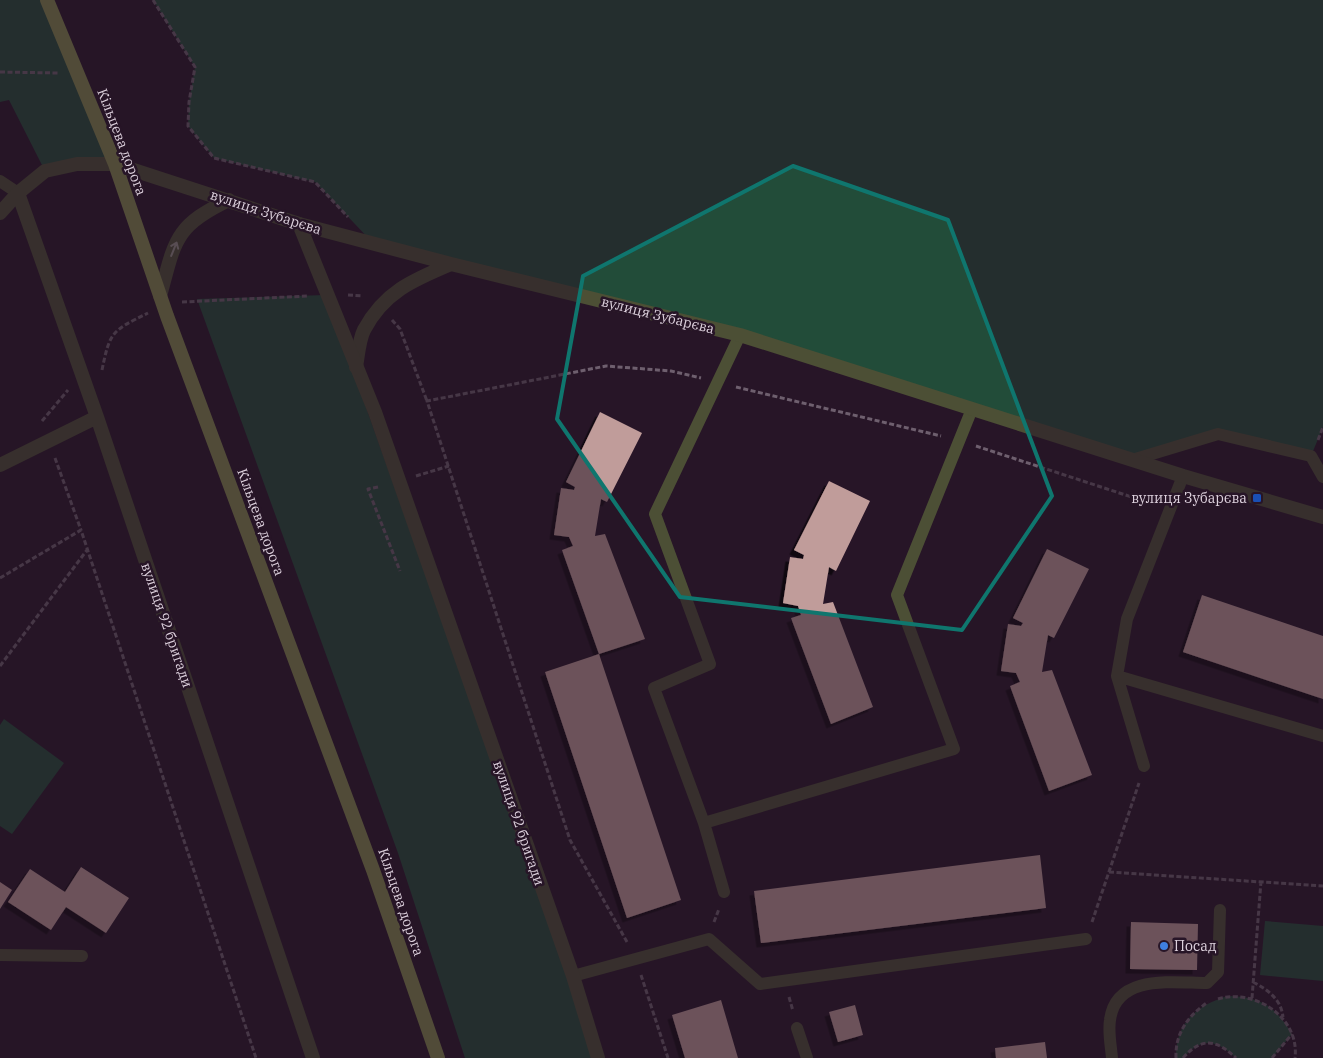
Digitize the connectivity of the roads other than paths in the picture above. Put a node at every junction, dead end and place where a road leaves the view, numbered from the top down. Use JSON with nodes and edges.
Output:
{"nodes":[{"id":1,"x":48,"y":0,"type":"edge"},
{"id":2,"x":115,"y":164,"type":"junction"},
{"id":3,"x":0,"y":181,"type":"edge"},
{"id":4,"x":18,"y":193,"type":"junction"},
{"id":5,"x":229,"y":200,"type":"junction"},
{"id":6,"x":0,"y":213,"type":"edge"},
{"id":7,"x":299,"y":224,"type":"junction"},
{"id":8,"x":451,"y":264,"type":"junction"},
{"id":9,"x":160,"y":296,"type":"junction"},
{"id":10,"x":740,"y":335,"type":"junction"},
{"id":11,"x":356,"y":367,"type":"junction"},
{"id":12,"x":972,"y":409,"type":"junction"},
{"id":13,"x":97,"y":417,"type":"junction"},
{"id":14,"x":1132,"y":460,"type":"junction"},
{"id":15,"x":0,"y":465,"type":"edge"},
{"id":16,"x":1183,"y":476,"type":"junction"},
{"id":17,"x":1323,"y":477,"type":"edge"},
{"id":18,"x":1323,"y":517,"type":"edge"},
{"id":19,"x":1117,"y":676,"type":"junction"},
{"id":20,"x":1323,"y":736,"type":"edge"},
{"id":21,"x":1144,"y":766,"type":"road end"},
{"id":22,"x":704,"y":823,"type":"junction"},
{"id":23,"x":724,"y":892,"type":"road end"},
{"id":24,"x":1220,"y":910,"type":"dead end"},
{"id":25,"x":1086,"y":939,"type":"road end"},
{"id":26,"x":0,"y":955,"type":"edge"},
{"id":27,"x":82,"y":956,"type":"dead end"},
{"id":28,"x":573,"y":976,"type":"junction"},
{"id":29,"x":798,"y":1028,"type":"road end"},
{"id":30,"x":313,"y":1058,"type":"edge"},
{"id":31,"x":438,"y":1058,"type":"edge"},
{"id":32,"x":598,"y":1058,"type":"edge"},
{"id":33,"x":807,"y":1058,"type":"edge"},
{"id":34,"x":1112,"y":1058,"type":"edge"}],
"edges":[{"from":1,"to":2,"type":"highway","name":"Кільцева дорога"},
{"from":2,"to":4,"type":"street","name":"вулиця Зубарєва"},
{"from":2,"to":5,"type":"street","name":"вулиця Зубарєва"},
{"from":2,"to":9,"type":"highway","name":"Кільцева дорога"},
{"from":3,"to":4,"type":"lane"},
{"from":4,"to":6,"type":"street","name":"вулиця Зубарєва"},
{"from":4,"to":13,"type":"street","name":"вулиця 92 бригади"},
{"from":5,"to":7,"type":"street","name":"вулиця Зубарєва"},
{"from":9,"to":5,"type":"street","one_way":true},
{"from":7,"to":8,"type":"street","name":"вулиця Зубарєва"},
{"from":7,"to":11,"type":"street","name":"вулиця 92 бригади"},
{"from":8,"to":10,"type":"street","name":"вулиця Зубарєва"},
{"from":8,"to":11,"type":"street"},
{"from":9,"to":31,"type":"highway","name":"Кільцева дорога"},
{"from":10,"to":12,"type":"street","name":"вулиця Зубарєва"},
{"from":10,"to":22,"type":"lane"},
{"from":11,"to":28,"type":"street","name":"вулиця 92 бригади"},
{"from":12,"to":14,"type":"street","name":"вулиця Зубарєва"},
{"from":12,"to":22,"type":"lane"},
{"from":13,"to":15,"type":"street"},
{"from":13,"to":30,"type":"street","name":"вулиця 92 бригади"},
{"from":14,"to":16,"type":"street","name":"вулиця Зубарєва"},
{"from":14,"to":17,"type":"lane"},
{"from":16,"to":18,"type":"street","name":"вулиця Зубарєва"},
{"from":16,"to":19,"type":"lane"},
{"from":19,"to":20,"type":"lane"},
{"from":19,"to":21,"type":"lane"},
{"from":22,"to":23,"type":"lane"},
{"from":24,"to":34,"type":"lane"},
{"from":25,"to":28,"type":"lane"},
{"from":26,"to":27,"type":"lane"},
{"from":28,"to":32,"type":"street","name":"вулиця 92 бригади"},
{"from":29,"to":33,"type":"lane"}]}
